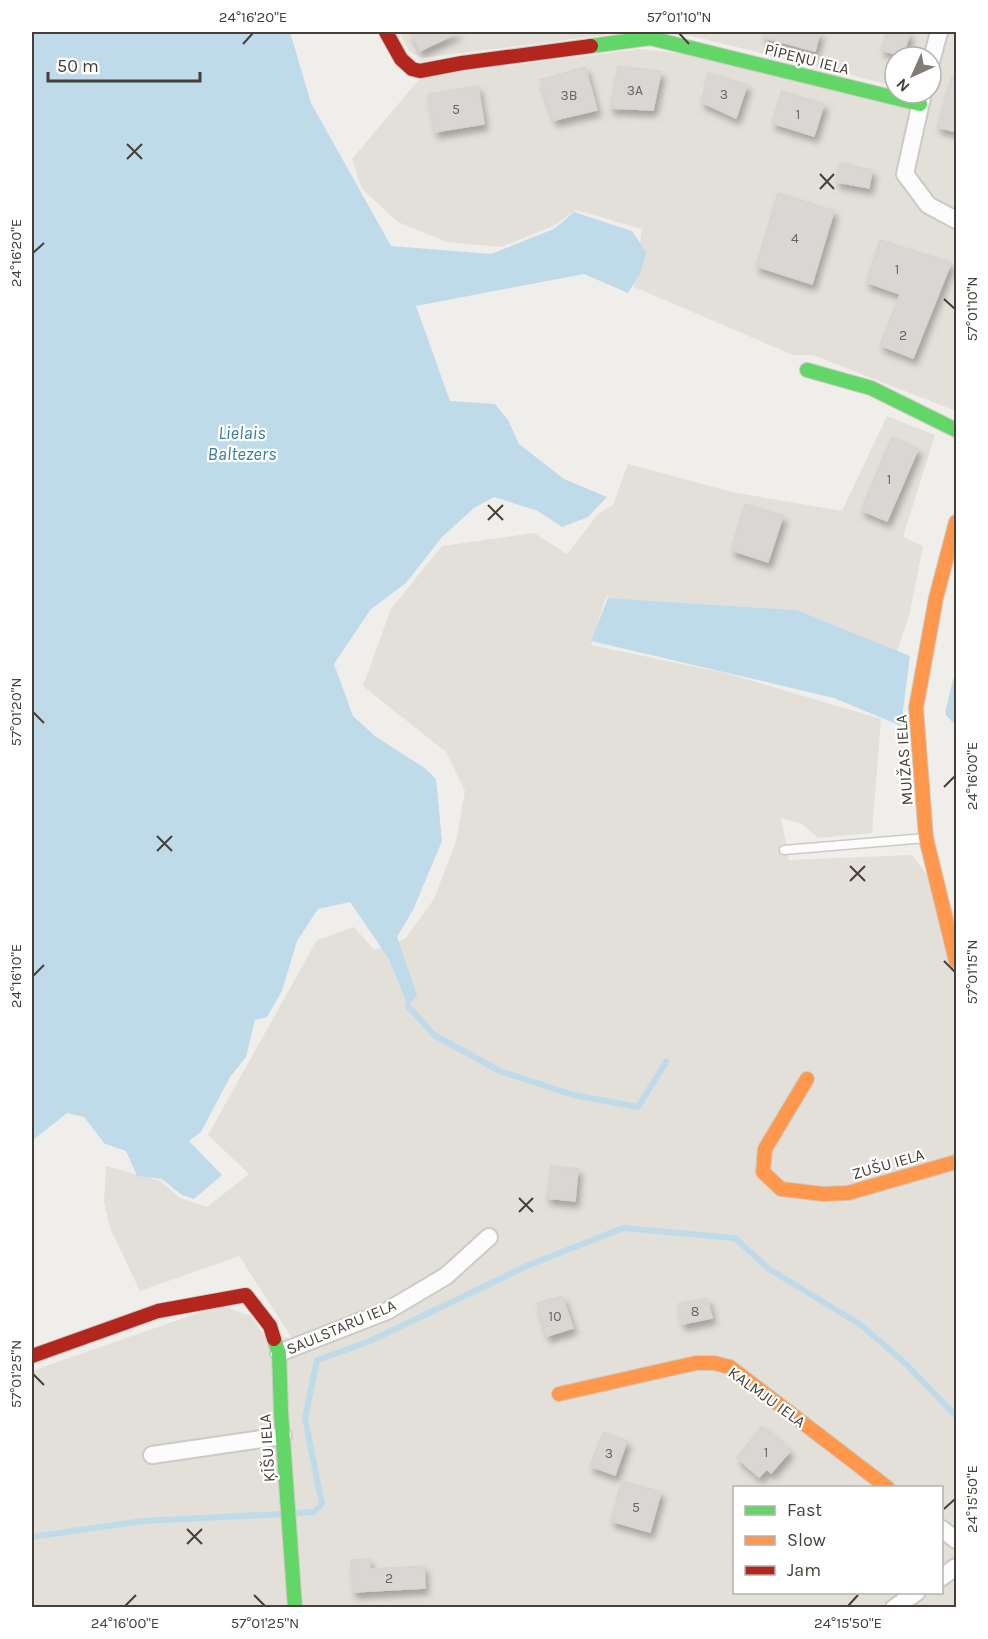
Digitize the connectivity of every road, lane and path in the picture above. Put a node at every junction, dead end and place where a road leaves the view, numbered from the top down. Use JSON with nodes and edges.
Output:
{"nodes":[{"id":1,"x":386,"y":32,"type":"edge"},
{"id":2,"x":883,"y":90,"type":"edge"},
{"id":3,"x":920,"y":105,"type":"edge"},
{"id":4,"x":957,"y":220,"type":"edge"},
{"id":5,"x":807,"y":370,"type":"dead end"},
{"id":6,"x":957,"y":430,"type":"edge"},
{"id":7,"x":957,"y":522,"type":"edge"},
{"id":8,"x":926,"y":838,"type":"junction"},
{"id":9,"x":784,"y":850,"type":"dead end"},
{"id":10,"x":957,"y":962,"type":"edge"},
{"id":11,"x":807,"y":1079,"type":"dead end"},
{"id":12,"x":957,"y":1162,"type":"edge"},
{"id":13,"x":489,"y":1237,"type":"dead end"},
{"id":14,"x":279,"y":1353,"type":"junction"},
{"id":15,"x":32,"y":1356,"type":"edge"},
{"id":16,"x":559,"y":1394,"type":"dead end"},
{"id":17,"x":283,"y":1436,"type":"junction"},
{"id":18,"x":152,"y":1455,"type":"dead end"},
{"id":19,"x":885,"y":1486,"type":"edge"},
{"id":20,"x":943,"y":1530,"type":"edge"},
{"id":21,"x":957,"y":1540,"type":"edge"},
{"id":22,"x":957,"y":1567,"type":"edge"},
{"id":23,"x":943,"y":1575,"type":"edge"},
{"id":24,"x":915,"y":1594,"type":"edge"},
{"id":25,"x":295,"y":1608,"type":"edge"},
{"id":26,"x":894,"y":1608,"type":"edge"}],
"edges":[{"from":1,"to":2,"type":"street","name":"PĪPEŅU IELA"},
{"from":3,"to":4,"type":"street"},
{"from":5,"to":6,"type":"street"},
{"from":7,"to":8,"type":"street","name":"MUIŽAS IELA"},
{"from":8,"to":9,"type":"lane"},
{"from":8,"to":10,"type":"street","name":"MUIŽAS IELA"},
{"from":11,"to":12,"type":"street","name":"ZUŠU IELA"},
{"from":13,"to":14,"type":"street","name":"SAULSTARU IELA"},
{"from":14,"to":15,"type":"street","name":"ĶĪŠU IELA"},
{"from":14,"to":17,"type":"street","name":"ĶĪŠU IELA"},
{"from":16,"to":19,"type":"street","name":"KALMJU IELA"},
{"from":17,"to":18,"type":"street"},
{"from":17,"to":25,"type":"street","name":"ĶĪŠU IELA"},
{"from":20,"to":21,"type":"street"},
{"from":22,"to":23,"type":"street"},
{"from":24,"to":26,"type":"street"}]}
